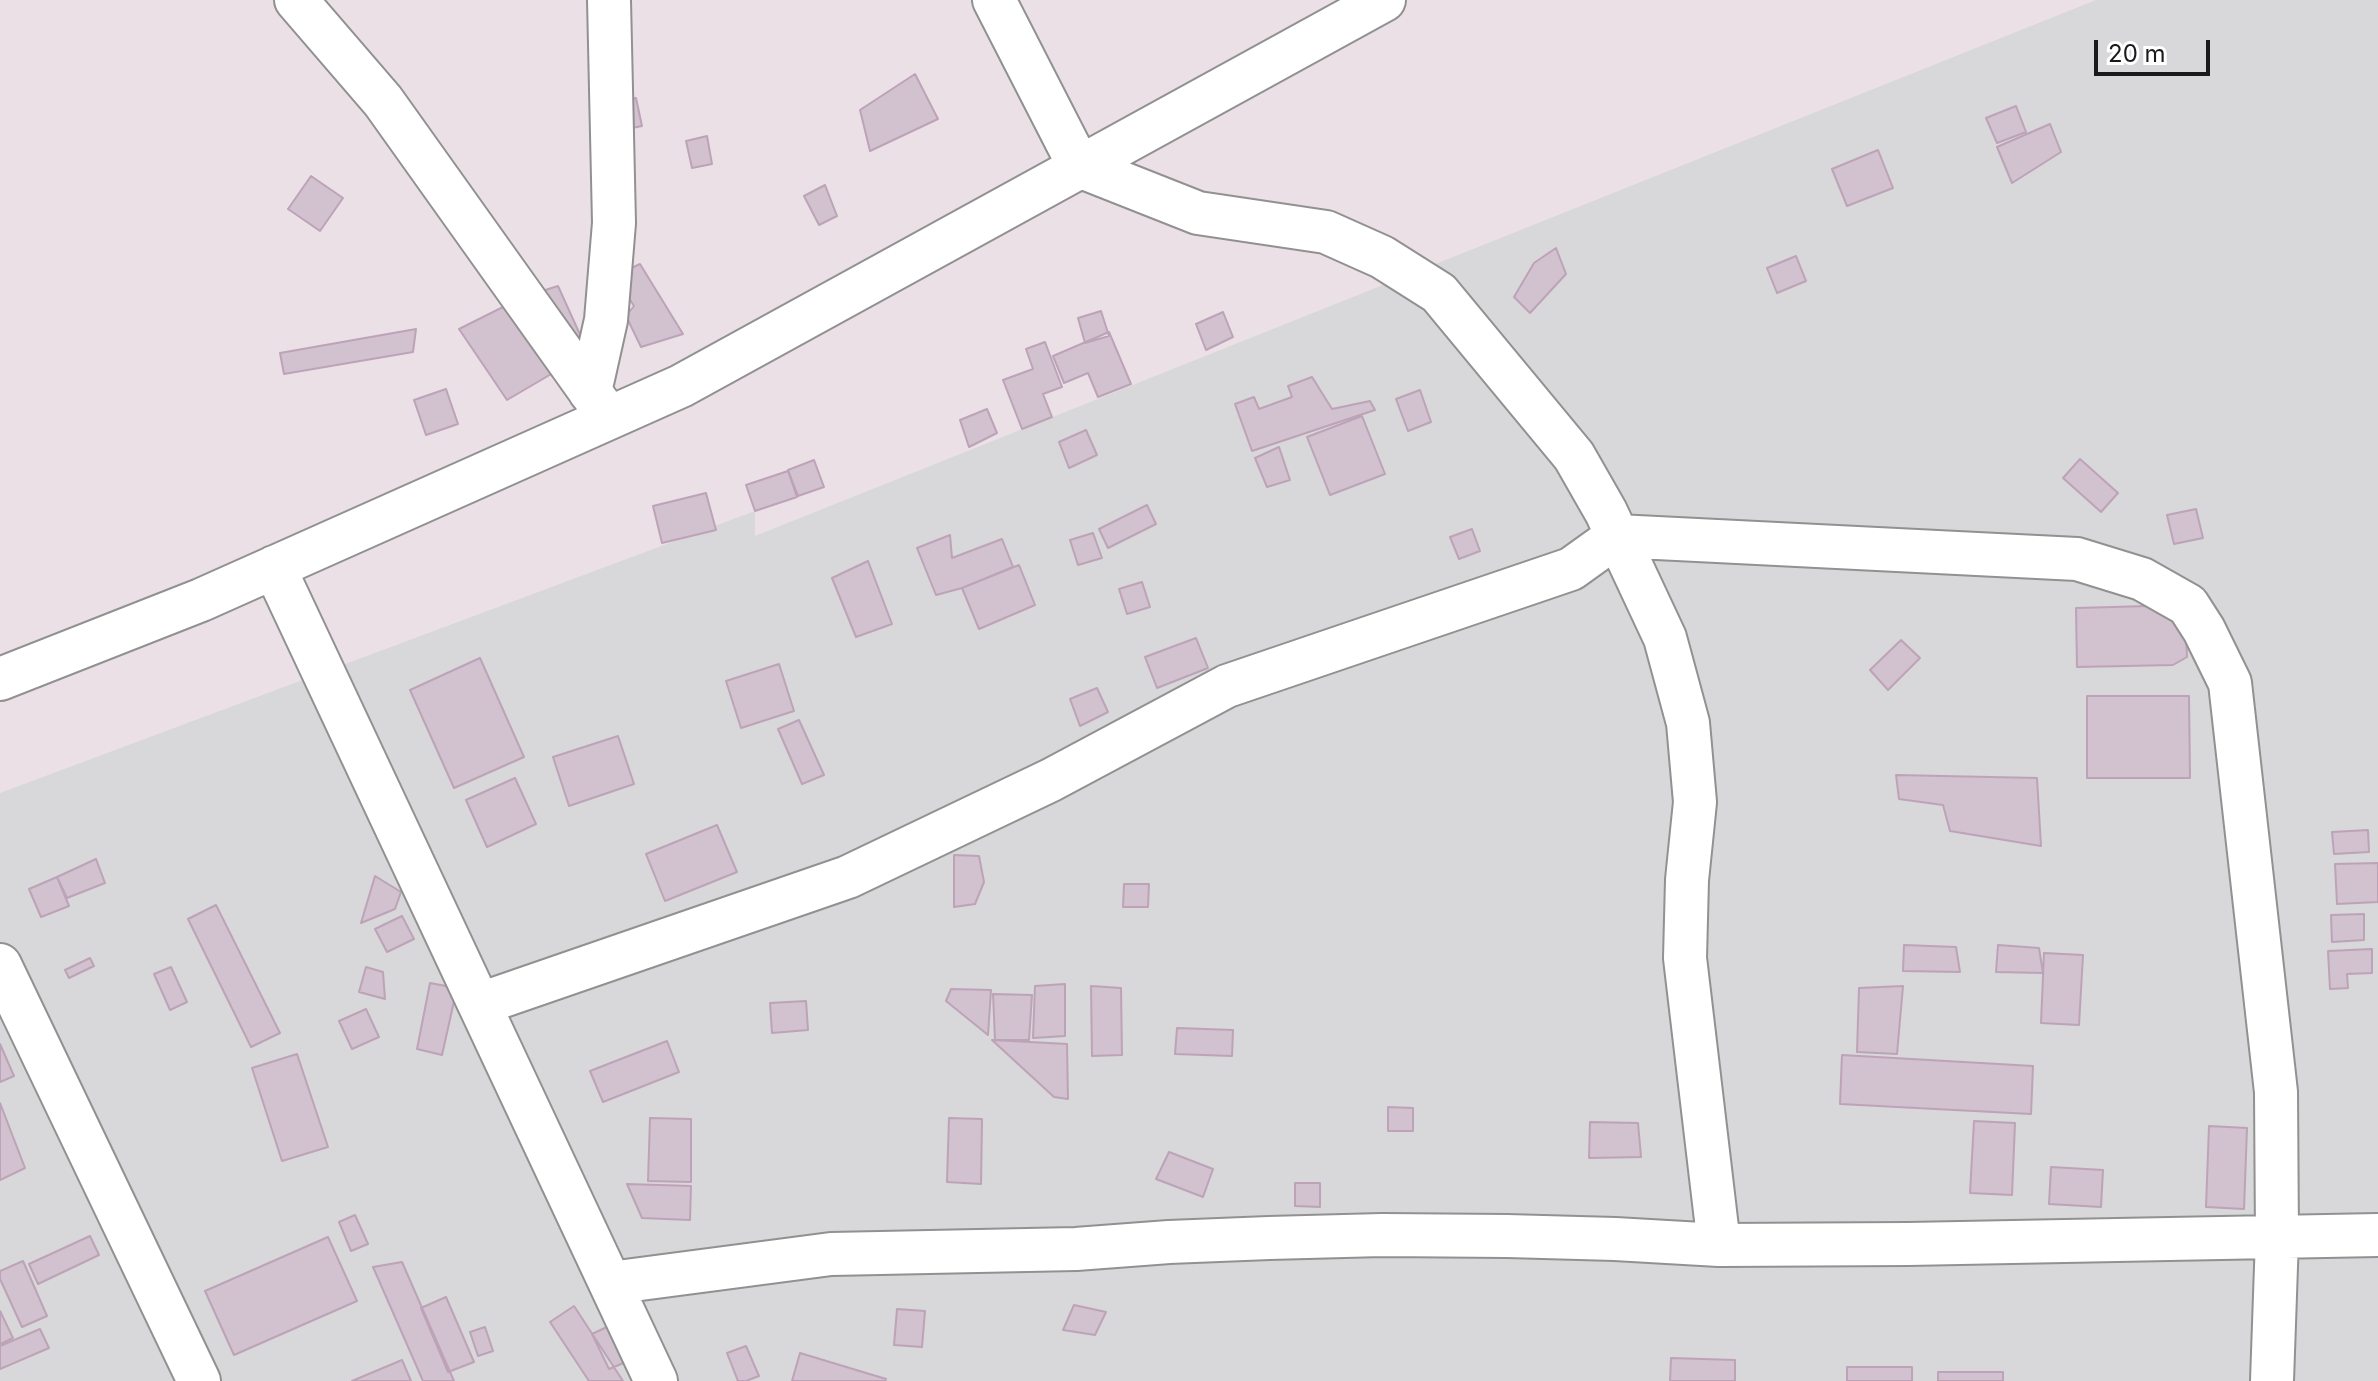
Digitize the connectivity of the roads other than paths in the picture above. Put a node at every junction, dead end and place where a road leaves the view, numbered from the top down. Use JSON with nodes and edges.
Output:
{"nodes":[{"id":1,"x":296,"y":0,"type":"edge"},
{"id":2,"x":609,"y":0,"type":"edge"},
{"id":3,"x":994,"y":0,"type":"edge"},
{"id":4,"x":1372,"y":3,"type":"edge"},
{"id":5,"x":1079,"y":166,"type":"junction"},
{"id":6,"x":599,"y":405,"type":"junction"},
{"id":7,"x":1617,"y":536,"type":"junction"},
{"id":8,"x":274,"y":567,"type":"junction"},
{"id":9,"x":0,"y":679,"type":"edge"},
{"id":10,"x":0,"y":965,"type":"edge"},
{"id":11,"x":480,"y":1004,"type":"junction"},
{"id":12,"x":2378,"y":1235,"type":"edge"},
{"id":13,"x":2277,"y":1238,"type":"junction"},
{"id":14,"x":1719,"y":1245,"type":"junction"},
{"id":15,"x":610,"y":1283,"type":"junction"},
{"id":16,"x":199,"y":1381,"type":"edge"},
{"id":17,"x":656,"y":1381,"type":"edge"},
{"id":18,"x":2272,"y":1381,"type":"edge"}],
"edges":[{"from":1,"to":6,"type":"street"},
{"from":2,"to":6,"type":"street"},
{"from":3,"to":5,"type":"street"},
{"from":4,"to":5,"type":"street"},
{"from":5,"to":6,"type":"street"},
{"from":5,"to":7,"type":"street"},
{"from":6,"to":8,"type":"street"},
{"from":7,"to":11,"type":"street"},
{"from":7,"to":13,"type":"street"},
{"from":7,"to":14,"type":"street"},
{"from":8,"to":9,"type":"street"},
{"from":8,"to":11,"type":"street"},
{"from":10,"to":16,"type":"street"},
{"from":11,"to":15,"type":"street"},
{"from":12,"to":13,"type":"street"},
{"from":13,"to":14,"type":"street"},
{"from":13,"to":18,"type":"street"},
{"from":14,"to":15,"type":"street"},
{"from":15,"to":17,"type":"street"}]}
